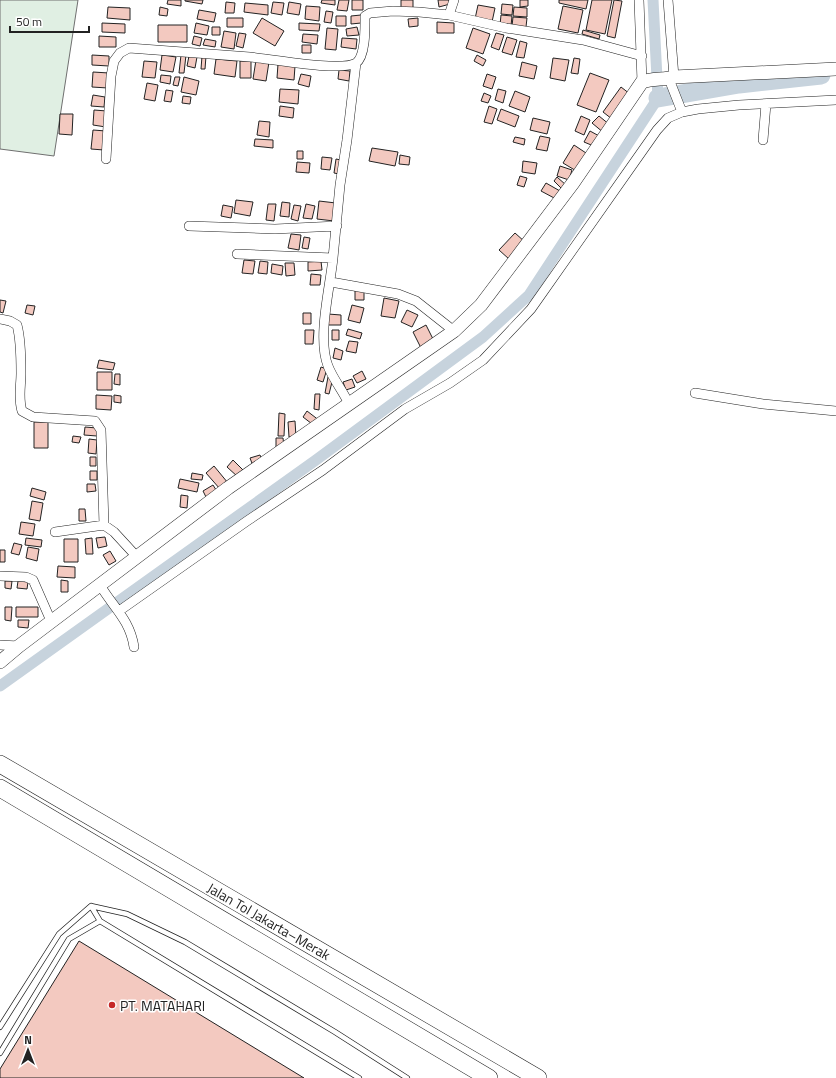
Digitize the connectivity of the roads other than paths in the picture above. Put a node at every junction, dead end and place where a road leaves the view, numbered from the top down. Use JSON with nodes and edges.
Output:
{"nodes":[{"id":1,"x":454,"y":0,"type":"edge"},
{"id":2,"x":639,"y":0,"type":"edge"},
{"id":3,"x":668,"y":0,"type":"edge"},
{"id":4,"x":449,"y":15,"type":"junction"},
{"id":5,"x":642,"y":56,"type":"junction"},
{"id":6,"x":356,"y":63,"type":"junction"},
{"id":7,"x":836,"y":69,"type":"edge"},
{"id":8,"x":670,"y":79,"type":"junction"},
{"id":9,"x":645,"y":81,"type":"junction"},
{"id":10,"x":836,"y":100,"type":"edge"},
{"id":11,"x":766,"y":104,"type":"junction"},
{"id":12,"x":681,"y":109,"type":"junction"},
{"id":13,"x":763,"y":140,"type":"dead end"},
{"id":14,"x":106,"y":159,"type":"dead end"},
{"id":15,"x":189,"y":226,"type":"dead end"},
{"id":16,"x":336,"y":226,"type":"junction"},
{"id":17,"x":237,"y":254,"type":"dead end"},
{"id":18,"x":333,"y":258,"type":"junction"},
{"id":19,"x":331,"y":282,"type":"junction"},
{"id":20,"x":0,"y":319,"type":"edge"},
{"id":21,"x":454,"y":331,"type":"junction"},
{"id":22,"x":695,"y":393,"type":"dead end"},
{"id":23,"x":349,"y":404,"type":"junction"},
{"id":24,"x":836,"y":411,"type":"edge"},
{"id":25,"x":104,"y":525,"type":"junction"},
{"id":26,"x":55,"y":532,"type":"dead end"},
{"id":27,"x":137,"y":557,"type":"junction"},
{"id":28,"x":0,"y":576,"type":"edge"},
{"id":29,"x":101,"y":588,"type":"junction"},
{"id":30,"x":117,"y":609,"type":"junction"},
{"id":31,"x":51,"y":621,"type":"junction"},
{"id":32,"x":0,"y":645,"type":"edge"},
{"id":33,"x":19,"y":646,"type":"junction"},
{"id":34,"x":134,"y":647,"type":"dead end"},
{"id":35,"x":0,"y":662,"type":"edge"},
{"id":36,"x":0,"y":764,"type":"edge"},
{"id":37,"x":0,"y":788,"type":"edge"},
{"id":38,"x":91,"y":906,"type":"junction"},
{"id":39,"x":100,"y":921,"type":"junction"},
{"id":40,"x":0,"y":1027,"type":"edge"},
{"id":41,"x":0,"y":1053,"type":"edge"},
{"id":42,"x":359,"y":1078,"type":"edge"},
{"id":43,"x":407,"y":1078,"type":"edge"},
{"id":44,"x":489,"y":1078,"type":"edge"},
{"id":45,"x":538,"y":1078,"type":"edge"}],
"edges":[{"from":1,"to":4,"type":"street"},
{"from":2,"to":5,"type":"street"},
{"from":3,"to":8,"type":"street"},
{"from":4,"to":5,"type":"street"},
{"from":4,"to":6,"type":"street"},
{"from":5,"to":9,"type":"street"},
{"from":6,"to":14,"type":"street"},
{"from":6,"to":16,"type":"street"},
{"from":7,"to":8,"type":"street"},
{"from":8,"to":9,"type":"street"},
{"from":8,"to":12,"type":"street"},
{"from":9,"to":21,"type":"street"},
{"from":10,"to":11,"type":"street"},
{"from":11,"to":12,"type":"street"},
{"from":11,"to":13,"type":"street"},
{"from":12,"to":30,"type":"street"},
{"from":15,"to":16,"type":"street"},
{"from":16,"to":18,"type":"street"},
{"from":17,"to":18,"type":"street"},
{"from":18,"to":19,"type":"street"},
{"from":19,"to":21,"type":"street"},
{"from":19,"to":23,"type":"street"},
{"from":20,"to":25,"type":"street"},
{"from":21,"to":23,"type":"street"},
{"from":22,"to":24,"type":"street"},
{"from":23,"to":27,"type":"street"},
{"from":25,"to":26,"type":"street"},
{"from":25,"to":27,"type":"street"},
{"from":27,"to":29,"type":"street"},
{"from":28,"to":31,"type":"street"},
{"from":29,"to":30,"type":"street"},
{"from":29,"to":31,"type":"street"},
{"from":30,"to":34,"type":"street"},
{"from":31,"to":33,"type":"street"},
{"from":32,"to":33,"type":"street"},
{"from":33,"to":35,"type":"street"},
{"from":36,"to":45,"type":"highway","name":"Jalan Tol Jakarta–Merak"},
{"from":37,"to":44,"type":"highway","name":"Jalan Tol Jakarta–Merak"},
{"from":38,"to":39,"type":"lane"},
{"from":38,"to":40,"type":"lane"},
{"from":38,"to":43,"type":"lane"},
{"from":39,"to":41,"type":"lane"},
{"from":39,"to":42,"type":"lane"}]}
